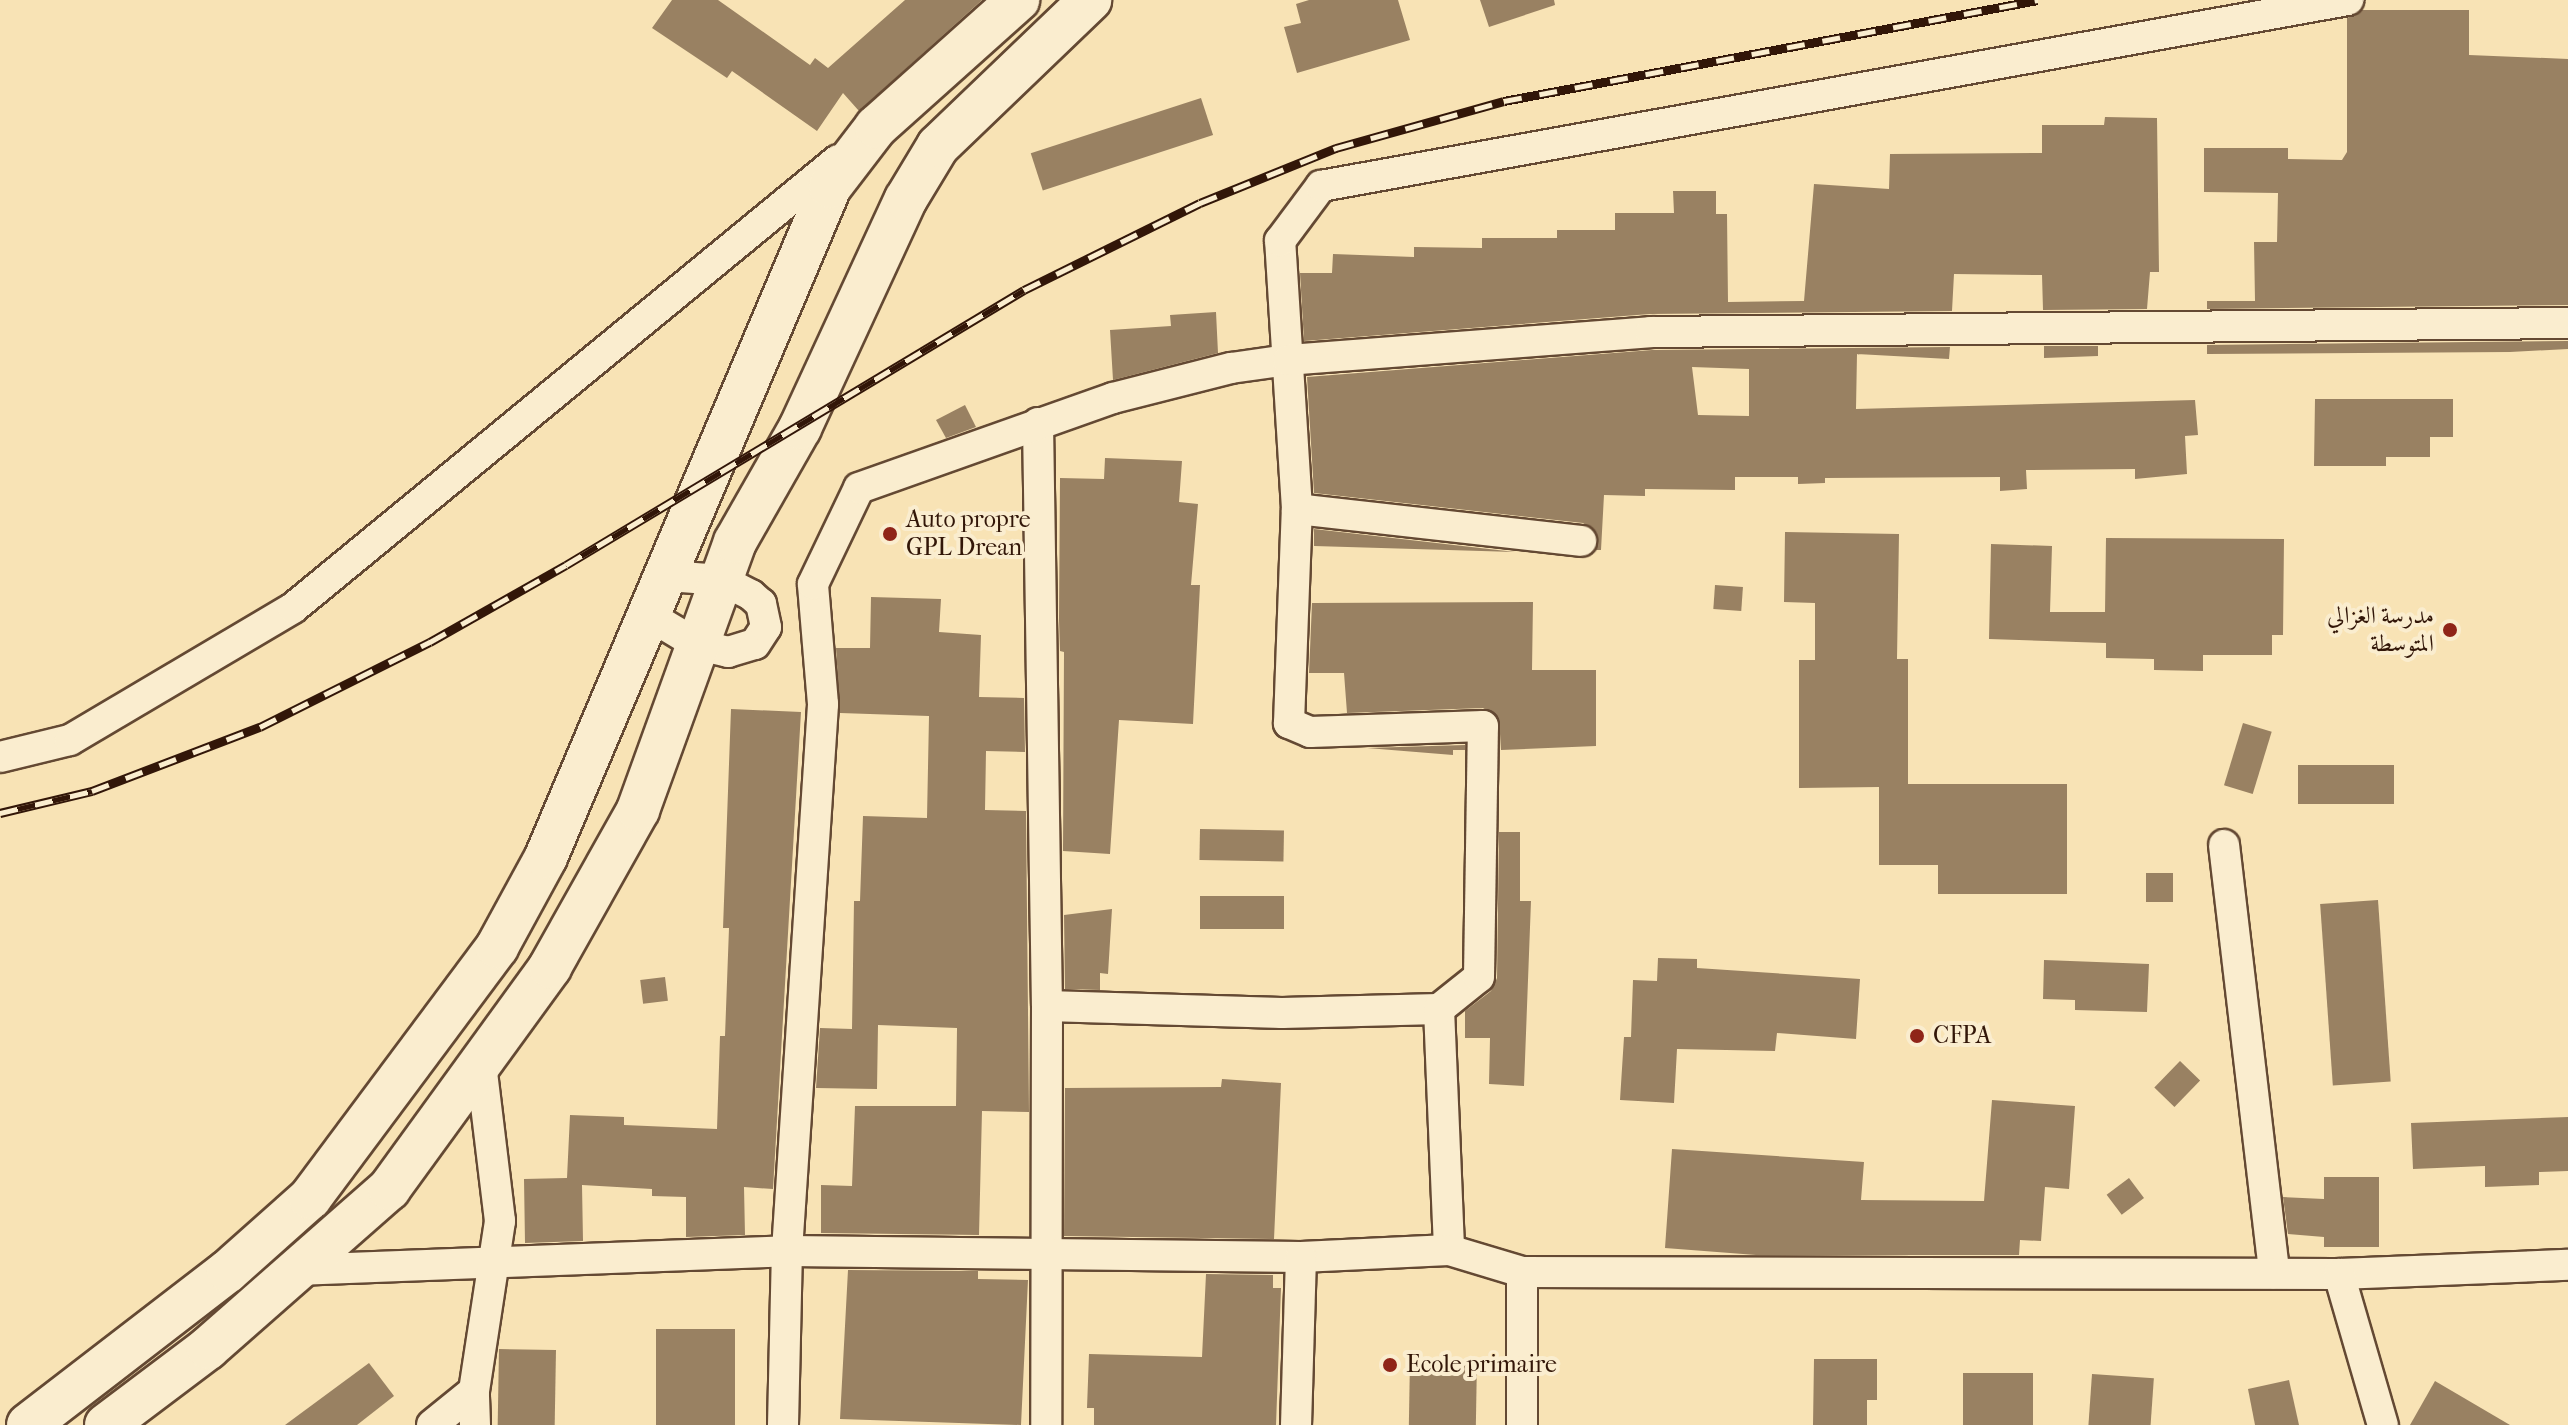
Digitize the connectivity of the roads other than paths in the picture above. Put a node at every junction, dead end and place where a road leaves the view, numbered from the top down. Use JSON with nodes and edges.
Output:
{"nodes":[{"id":1,"x":1018,"y":0,"type":"edge"},
{"id":2,"x":1090,"y":0,"type":"edge"},
{"id":3,"x":2348,"y":0,"type":"edge"},
{"id":4,"x":876,"y":127,"type":"junction"},
{"id":5,"x":2568,"y":323,"type":"edge"},
{"id":6,"x":1288,"y":360,"type":"junction"},
{"id":7,"x":1038,"y":423,"type":"junction"},
{"id":8,"x":1297,"y":509,"type":"junction"},
{"id":9,"x":1581,"y":541,"type":"dead end"},
{"id":10,"x":668,"y":576,"type":"junction"},
{"id":11,"x":721,"y":580,"type":"junction"},
{"id":12,"x":650,"y":616,"type":"junction"},
{"id":13,"x":816,"y":623,"type":"junction"},
{"id":14,"x":766,"y":627,"type":"junction"},
{"id":15,"x":698,"y":645,"type":"junction"},
{"id":16,"x":0,"y":757,"type":"edge"},
{"id":17,"x":2224,"y":845,"type":"dead end"},
{"id":18,"x":1047,"y":1006,"type":"junction"},
{"id":19,"x":1439,"y":1009,"type":"junction"},
{"id":20,"x":481,"y":1064,"type":"junction"},
{"id":21,"x":1449,"y":1250,"type":"junction"},
{"id":22,"x":787,"y":1251,"type":"junction"},
{"id":23,"x":1047,"y":1256,"type":"junction"},
{"id":24,"x":1301,"y":1257,"type":"junction"},
{"id":25,"x":495,"y":1262,"type":"junction"},
{"id":26,"x":2568,"y":1265,"type":"edge"},
{"id":27,"x":296,"y":1270,"type":"junction"},
{"id":28,"x":1522,"y":1272,"type":"junction"},
{"id":29,"x":2274,"y":1273,"type":"junction"},
{"id":30,"x":2339,"y":1274,"type":"junction"},
{"id":31,"x":474,"y":1391,"type":"junction"},
{"id":32,"x":28,"y":1425,"type":"edge"},
{"id":33,"x":106,"y":1425,"type":"edge"},
{"id":34,"x":432,"y":1425,"type":"edge"},
{"id":35,"x":475,"y":1425,"type":"edge"},
{"id":36,"x":783,"y":1425,"type":"edge"},
{"id":37,"x":1046,"y":1425,"type":"edge"},
{"id":38,"x":1296,"y":1425,"type":"edge"},
{"id":39,"x":1522,"y":1425,"type":"edge"},
{"id":40,"x":2383,"y":1425,"type":"edge"}],
"edges":[{"from":1,"to":4,"type":"main road"},
{"from":2,"to":11,"type":"main road"},
{"from":3,"to":6,"type":"street"},
{"from":4,"to":10,"type":"main road"},
{"from":4,"to":16,"type":"street"},
{"from":5,"to":6,"type":"street"},
{"from":6,"to":7,"type":"street"},
{"from":6,"to":8,"type":"street"},
{"from":7,"to":13,"type":"street"},
{"from":7,"to":18,"type":"street"},
{"from":8,"to":9,"type":"street"},
{"from":8,"to":19,"type":"street"},
{"from":10,"to":11,"type":"street"},
{"from":10,"to":12,"type":"main road"},
{"from":11,"to":14,"type":"street"},
{"from":11,"to":15,"type":"main road"},
{"from":12,"to":15,"type":"street"},
{"from":12,"to":32,"type":"main road"},
{"from":13,"to":14,"type":"street"},
{"from":13,"to":22,"type":"street"},
{"from":14,"to":15,"type":"street"},
{"from":15,"to":20,"type":"main road"},
{"from":17,"to":29,"type":"street"},
{"from":18,"to":19,"type":"street"},
{"from":18,"to":23,"type":"street"},
{"from":19,"to":21,"type":"street"},
{"from":20,"to":25,"type":"street"},
{"from":20,"to":27,"type":"main road"},
{"from":21,"to":24,"type":"street"},
{"from":21,"to":28,"type":"street"},
{"from":22,"to":23,"type":"street"},
{"from":22,"to":25,"type":"street"},
{"from":22,"to":36,"type":"street"},
{"from":23,"to":24,"type":"street"},
{"from":23,"to":37,"type":"street"},
{"from":24,"to":38,"type":"street"},
{"from":25,"to":27,"type":"street"},
{"from":25,"to":31,"type":"street"},
{"from":26,"to":30,"type":"street"},
{"from":27,"to":33,"type":"main road"},
{"from":28,"to":29,"type":"street"},
{"from":28,"to":39,"type":"street"},
{"from":29,"to":30,"type":"street"},
{"from":30,"to":40,"type":"street"},
{"from":31,"to":34,"type":"street"},
{"from":31,"to":35,"type":"street"}]}
